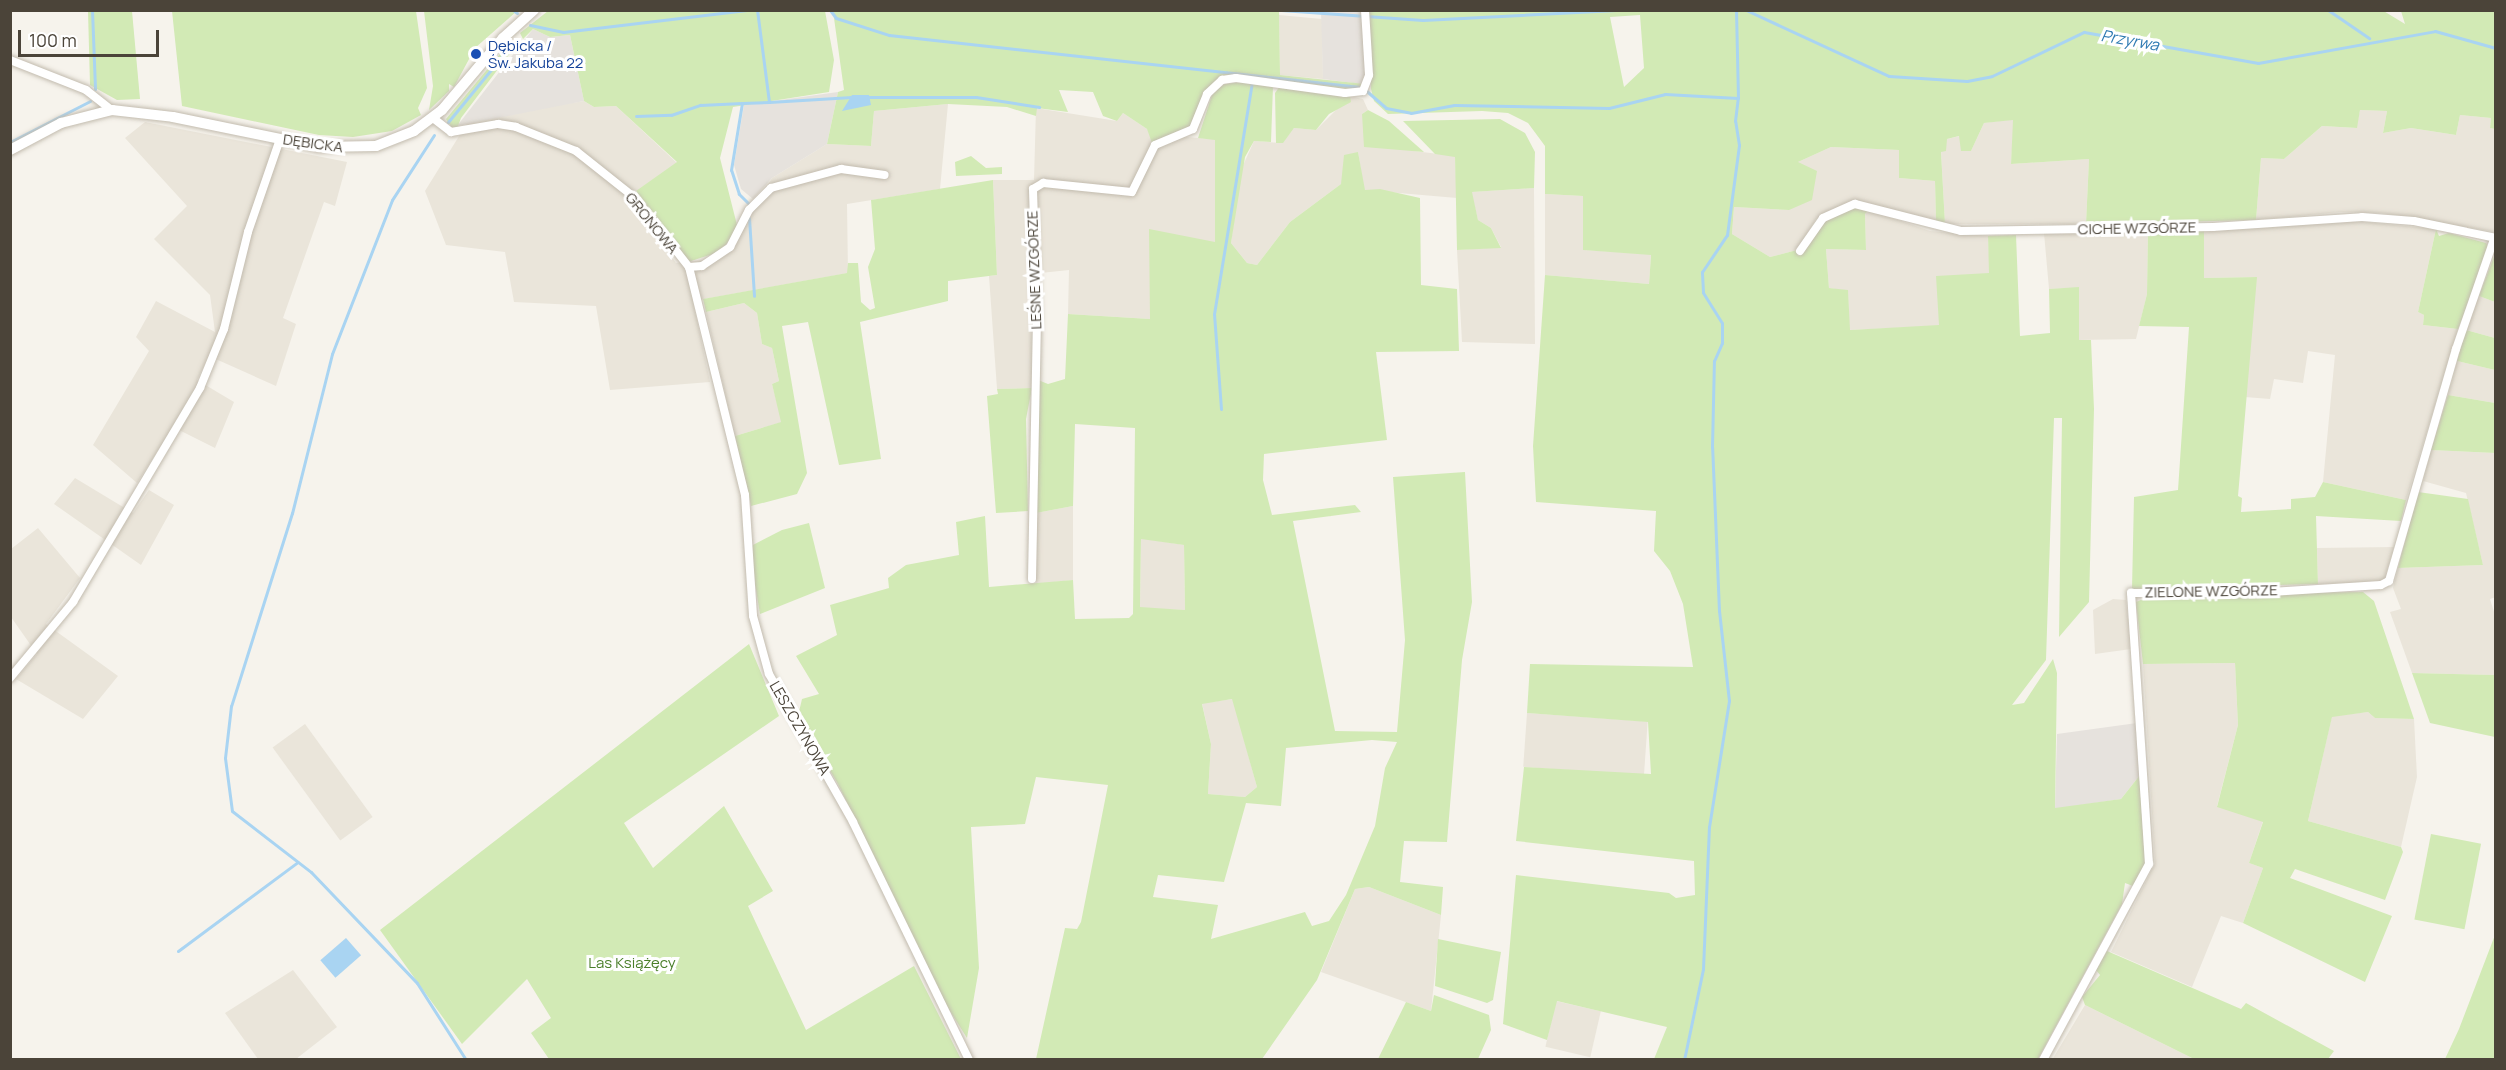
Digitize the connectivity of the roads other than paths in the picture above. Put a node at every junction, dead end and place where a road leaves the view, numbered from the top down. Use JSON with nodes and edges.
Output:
{"nodes":[{"id":1,"x":534,"y":10,"type":"edge"},
{"id":2,"x":1365,"y":10,"type":"edge"},
{"id":3,"x":10,"y":60,"type":"edge"},
{"id":4,"x":112,"y":110,"type":"junction"},
{"id":5,"x":433,"y":118,"type":"junction"},
{"id":6,"x":280,"y":139,"type":"junction"},
{"id":7,"x":10,"y":150,"type":"edge"},
{"id":8,"x":885,"y":176,"type":"dead end"},
{"id":9,"x":2495,"y":238,"type":"edge"},
{"id":10,"x":1800,"y":251,"type":"dead end"},
{"id":11,"x":689,"y":267,"type":"junction"},
{"id":12,"x":1032,"y":579,"type":"dead end"},
{"id":13,"x":10,"y":678,"type":"edge"},
{"id":14,"x":969,"y":1059,"type":"edge"},
{"id":15,"x":2043,"y":1059,"type":"edge"}],
"edges":[{"from":1,"to":5,"type":"street","name":"DĘBICKA"},
{"from":2,"to":12,"type":"street","name":"LEŚNE WZGÓRZE"},
{"from":3,"to":4,"type":"street"},
{"from":4,"to":6,"type":"street","name":"DĘBICKA"},
{"from":4,"to":7,"type":"street","name":"DĘBICKA"},
{"from":5,"to":6,"type":"street","name":"DĘBICKA"},
{"from":5,"to":11,"type":"street","name":"GRONOWA"},
{"from":6,"to":13,"type":"street"},
{"from":8,"to":11,"type":"street","name":"GRONOWA"},
{"from":9,"to":10,"type":"street","name":"CICHE WZGÓRZE"},
{"from":9,"to":15,"type":"street","name":"ZIELONE WZGÓRZE"},
{"from":11,"to":14,"type":"street","name":"LESZCZYNOWA"}]}
